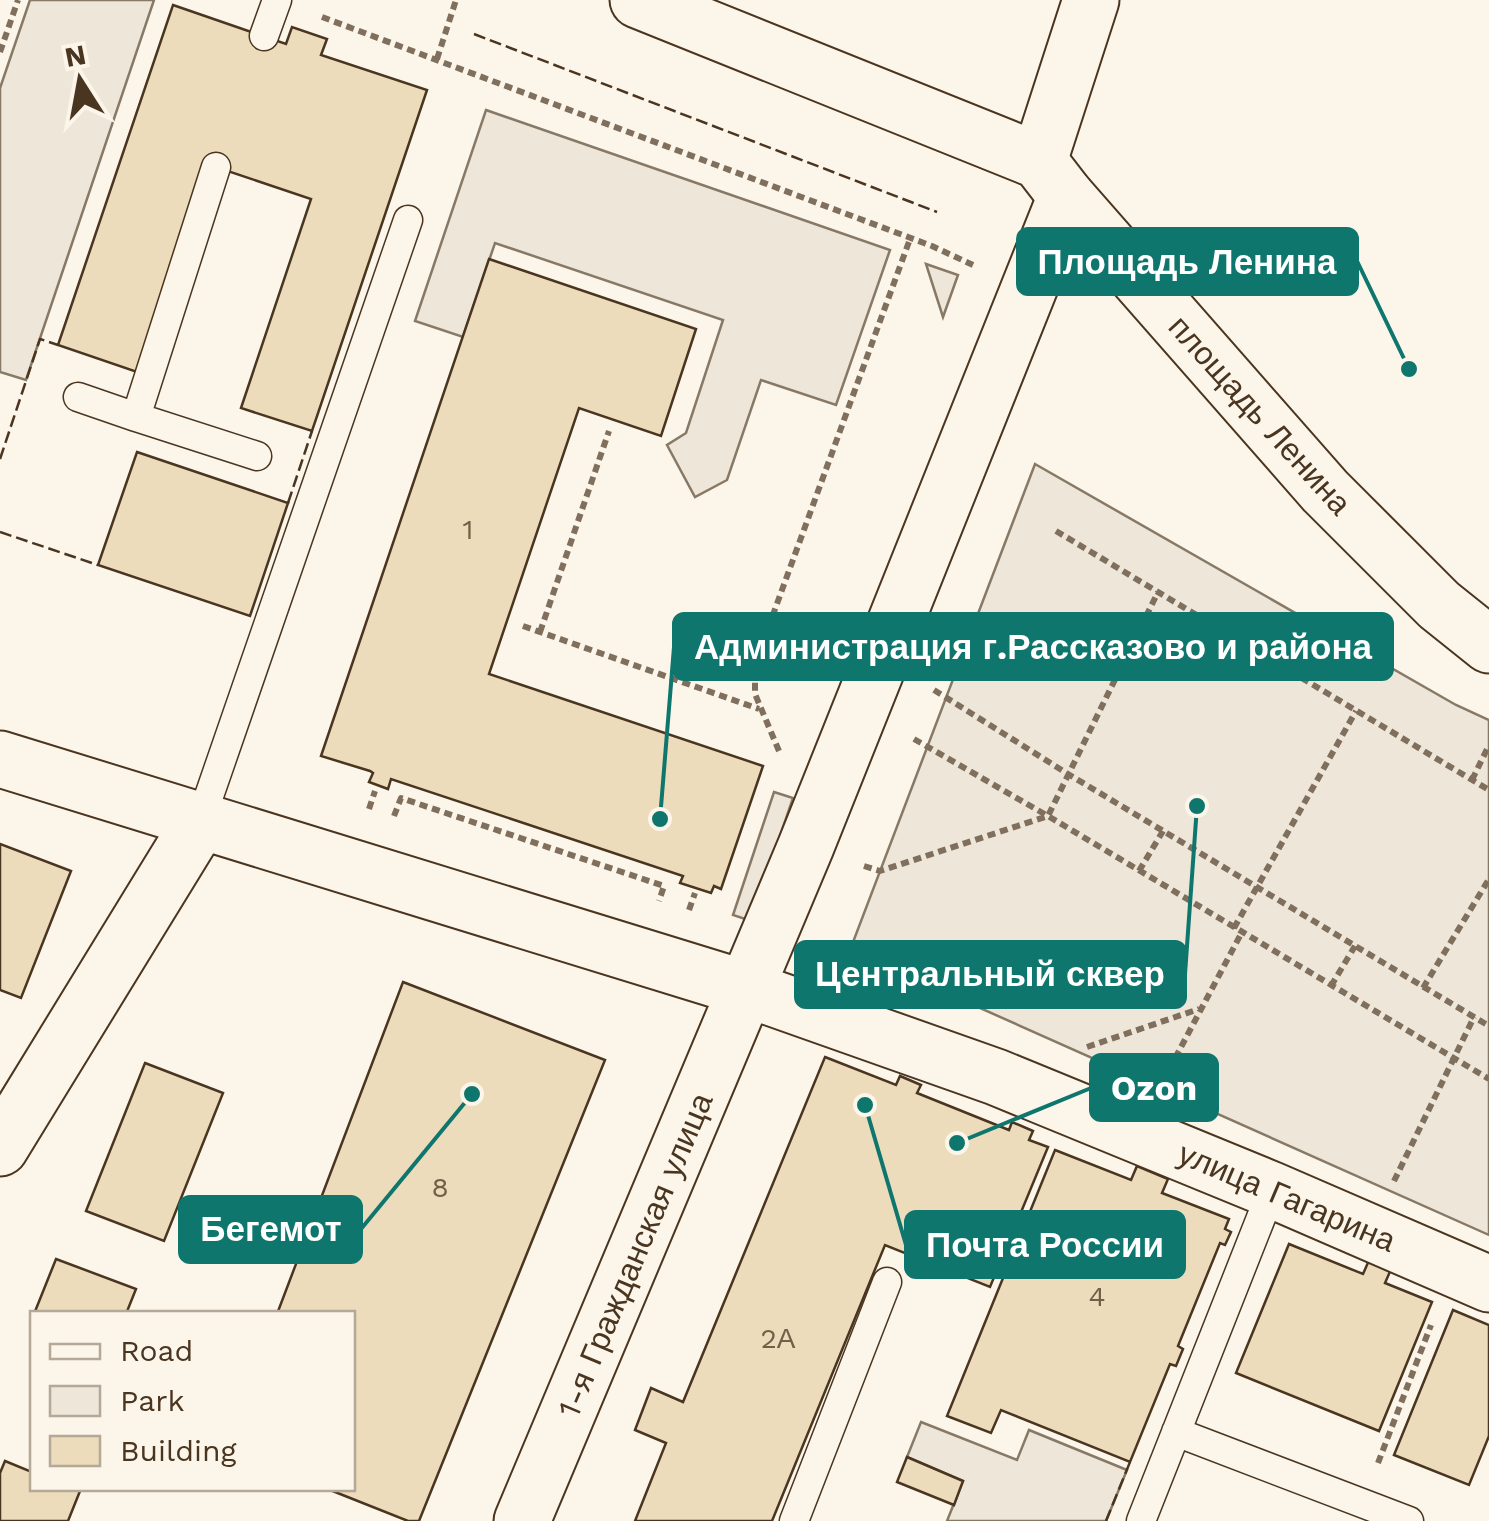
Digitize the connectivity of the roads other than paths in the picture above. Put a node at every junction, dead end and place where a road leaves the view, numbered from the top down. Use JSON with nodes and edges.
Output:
{"nodes":[{"id":1,"x":638,"y":0,"type":"edge"},
{"id":2,"x":1091,"y":0,"type":"edge"},
{"id":3,"x":277,"y":1,"type":"edge"},
{"id":4,"x":699,"y":24,"type":"dead end"},
{"id":5,"x":264,"y":36,"type":"dead end"},
{"id":6,"x":924,"y":114,"type":"junction"},
{"id":7,"x":216,"y":167,"type":"dead end"},
{"id":8,"x":1052,"y":178,"type":"junction"},
{"id":9,"x":408,"y":220,"type":"dead end"},
{"id":10,"x":78,"y":397,"type":"dead end"},
{"id":11,"x":136,"y":417,"type":"junction"},
{"id":12,"x":257,"y":456,"type":"dead end"},
{"id":13,"x":1489,"y":645,"type":"edge"},
{"id":14,"x":0,"y":759,"type":"edge"},
{"id":15,"x":200,"y":822,"type":"junction"},
{"id":16,"x":747,"y":989,"type":"junction"},
{"id":17,"x":0,"y":1148,"type":"edge"},
{"id":18,"x":1272,"y":1190,"type":"junction"},
{"id":19,"x":1471,"y":1276,"type":"edge"},
{"id":20,"x":887,"y":1282,"type":"dead end"},
{"id":21,"x":1176,"y":1432,"type":"junction"},
{"id":22,"x":522,"y":1521,"type":"edge"},
{"id":23,"x":794,"y":1521,"type":"edge"},
{"id":24,"x":1141,"y":1521,"type":"edge"},
{"id":25,"x":1410,"y":1521,"type":"edge"}],
"edges":[{"from":1,"to":6,"type":"street"},
{"from":2,"to":8,"type":"street"},
{"from":3,"to":5,"type":"lane"},
{"from":4,"to":6,"type":"street"},
{"from":6,"to":8,"type":"street"},
{"from":7,"to":11,"type":"lane"},
{"from":8,"to":13,"type":"street","name":"площадь Ленина"},
{"from":8,"to":16,"type":"street","name":"1-я Гражданская улица"},
{"from":9,"to":15,"type":"lane"},
{"from":10,"to":11,"type":"lane"},
{"from":11,"to":12,"type":"lane"},
{"from":14,"to":15,"type":"street","name":"улица Гагарина"},
{"from":15,"to":16,"type":"street","name":"улица Гагарина"},
{"from":15,"to":17,"type":"street"},
{"from":16,"to":18,"type":"street","name":"улица Гагарина"},
{"from":16,"to":22,"type":"street","name":"1-я Гражданская улица"},
{"from":18,"to":19,"type":"street","name":"улица Гагарина"},
{"from":18,"to":21,"type":"lane"},
{"from":20,"to":23,"type":"lane"},
{"from":21,"to":24,"type":"lane"},
{"from":21,"to":25,"type":"lane"}]}
